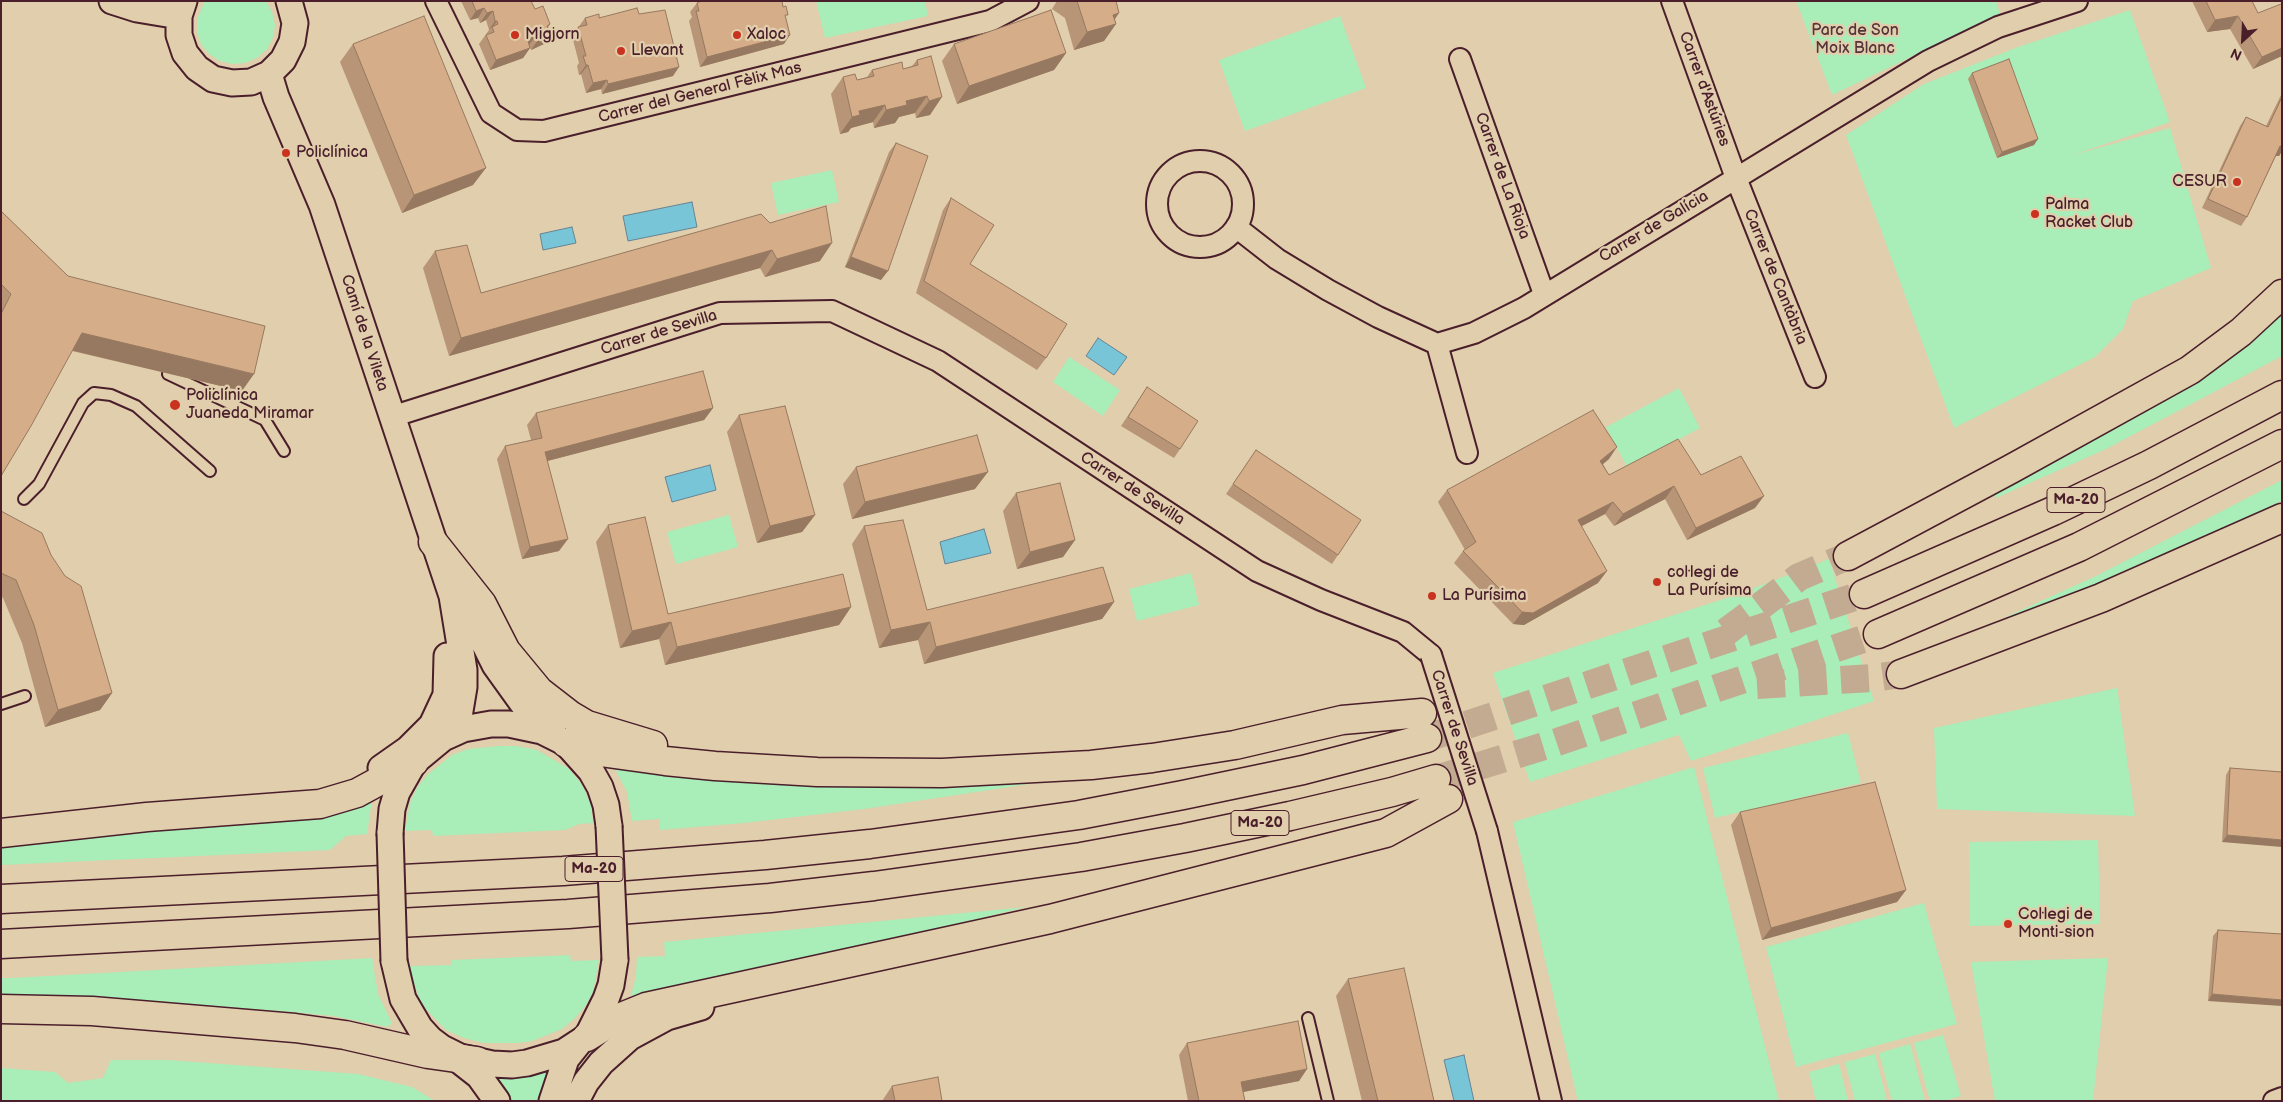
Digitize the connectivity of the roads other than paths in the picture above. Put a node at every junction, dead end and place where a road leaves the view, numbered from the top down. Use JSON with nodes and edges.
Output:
{"nodes":[{"id":1,"x":112,"y":1,"type":"edge"},
{"id":2,"x":436,"y":1,"type":"edge"},
{"id":3,"x":1028,"y":1,"type":"edge"},
{"id":4,"x":1672,"y":1,"type":"edge"},
{"id":5,"x":2077,"y":1,"type":"edge"},
{"id":6,"x":293,"y":2,"type":"edge"},
{"id":7,"x":182,"y":8,"type":"edge"},
{"id":8,"x":1460,"y":59,"type":"dead end"},
{"id":9,"x":269,"y":74,"type":"junction"},
{"id":10,"x":1736,"y":178,"type":"junction"},
{"id":11,"x":1236,"y":227,"type":"junction"},
{"id":12,"x":2282,"y":272,"type":"edge"},
{"id":13,"x":1544,"y":294,"type":"junction"},
{"id":14,"x":2282,"y":294,"type":"edge"},
{"id":15,"x":1437,"y":344,"type":"junction"},
{"id":16,"x":168,"y":374,"type":"edge"},
{"id":17,"x":1815,"y":377,"type":"dead end"},
{"id":18,"x":2282,"y":395,"type":"edge"},
{"id":19,"x":2140,"y":398,"type":"junction"},
{"id":20,"x":392,"y":416,"type":"junction"},
{"id":21,"x":2282,"y":444,"type":"edge"},
{"id":22,"x":284,"y":452,"type":"dead end"},
{"id":23,"x":1467,"y":453,"type":"dead end"},
{"id":24,"x":210,"y":471,"type":"dead end"},
{"id":25,"x":24,"y":500,"type":"dead end"},
{"id":26,"x":2282,"y":518,"type":"edge"},
{"id":27,"x":2282,"y":533,"type":"edge"},
{"id":28,"x":434,"y":542,"type":"junction"},
{"id":29,"x":1848,"y":556,"type":"tunnel mouth"},
{"id":30,"x":2175,"y":568,"type":"junction"},
{"id":31,"x":1864,"y":594,"type":"tunnel mouth"},
{"id":32,"x":452,"y":596,"type":"junction"},
{"id":33,"x":1878,"y":634,"type":"tunnel mouth"},
{"id":34,"x":1901,"y":674,"type":"tunnel mouth"},
{"id":35,"x":25,"y":696,"type":"dead end"},
{"id":36,"x":1,"y":704,"type":"edge"},
{"id":37,"x":443,"y":738,"type":"junction"},
{"id":38,"x":562,"y":740,"type":"junction"},
{"id":39,"x":414,"y":762,"type":"junction"},
{"id":40,"x":817,"y":772,"type":"junction"},
{"id":41,"x":148,"y":818,"type":"junction"},
{"id":42,"x":1,"y":833,"type":"edge"},
{"id":43,"x":1,"y":899,"type":"edge"},
{"id":44,"x":1,"y":944,"type":"edge"},
{"id":45,"x":773,"y":980,"type":"junction"},
{"id":46,"x":1,"y":1009,"type":"edge"},
{"id":47,"x":1308,"y":1018,"type":"dead end"},
{"id":48,"x":582,"y":1040,"type":"junction"},
{"id":49,"x":458,"y":1056,"type":"junction"},
{"id":50,"x":2282,"y":1098,"type":"edge"},
{"id":51,"x":497,"y":1101,"type":"edge"},
{"id":52,"x":552,"y":1101,"type":"edge"},
{"id":53,"x":576,"y":1101,"type":"edge"},
{"id":54,"x":1328,"y":1101,"type":"edge"},
{"id":55,"x":1551,"y":1101,"type":"edge"},
{"id":56,"x":2274,"y":1101,"type":"edge"}],
"edges":[{"from":1,"to":7,"type":"street"},
{"from":2,"to":3,"type":"street","name":"Carrer del General Fèlix Mas"},
{"from":4,"to":10,"type":"street","name":"Carrer d'Astúries"},
{"from":5,"to":10,"type":"street","name":"Carrer de Galícia"},
{"from":6,"to":9,"type":"street"},
{"from":7,"to":9,"type":"street"},
{"from":8,"to":13,"type":"street","name":"Carrer de La Rioja"},
{"from":9,"to":20,"type":"street","name":"Camí de la Vileta"},
{"from":10,"to":13,"type":"street","name":"Carrer de Galícia"},
{"from":10,"to":17,"type":"street","name":"Carrer de Cantàbria"},
{"from":11,"to":11,"type":"street"},
{"from":11,"to":15,"type":"street"},
{"from":12,"to":19,"type":"highway"},
{"from":13,"to":15,"type":"street","name":"Carrer de Galícia"},
{"from":14,"to":19,"type":"highway"},
{"from":15,"to":23,"type":"street"},
{"from":16,"to":22,"type":"lane"},
{"from":18,"to":31,"type":"highway","number":"Ma-20"},
{"from":19,"to":29,"type":"highway"},
{"from":20,"to":28,"type":"street","name":"Camí de la Vileta"},
{"from":20,"to":55,"type":"street","name":"Carrer de Sevilla","bridge":true},
{"from":21,"to":33,"type":"highway","number":"Ma-20"},
{"from":24,"to":25,"type":"lane"},
{"from":26,"to":30,"type":"highway"},
{"from":27,"to":30,"type":"highway"},
{"from":28,"to":32,"type":"street","name":"Camí de la Vileta"},
{"from":28,"to":40,"type":"highway"},
{"from":30,"to":34,"type":"highway"},
{"from":32,"to":37,"type":"street","name":"Camí de la Vileta"},
{"from":32,"to":38,"type":"street","name":"Camí de la Vileta"},
{"from":32,"to":41,"type":"street"},
{"from":35,"to":36,"type":"lane"},
{"from":37,"to":38,"type":"street"},
{"from":37,"to":39,"type":"street"},
{"from":38,"to":40,"type":"highway"},
{"from":38,"to":48,"type":"street","name":"Camí de la Vileta","bridge":true},
{"from":39,"to":41,"type":"highway"},
{"from":39,"to":49,"type":"street","bridge":true},
{"from":40,"to":43,"type":"highway","number":"Ma-20"},
{"from":41,"to":42,"type":"highway"},
{"from":44,"to":45,"type":"highway","number":"Ma-20"},
{"from":45,"to":48,"type":"highway"},
{"from":45,"to":53,"type":"street"},
{"from":46,"to":49,"type":"highway"},
{"from":47,"to":54,"type":"lane"},
{"from":48,"to":49,"type":"street"},
{"from":48,"to":52,"type":"street"},
{"from":49,"to":51,"type":"street"},
{"from":50,"to":56,"type":"street"}]}
